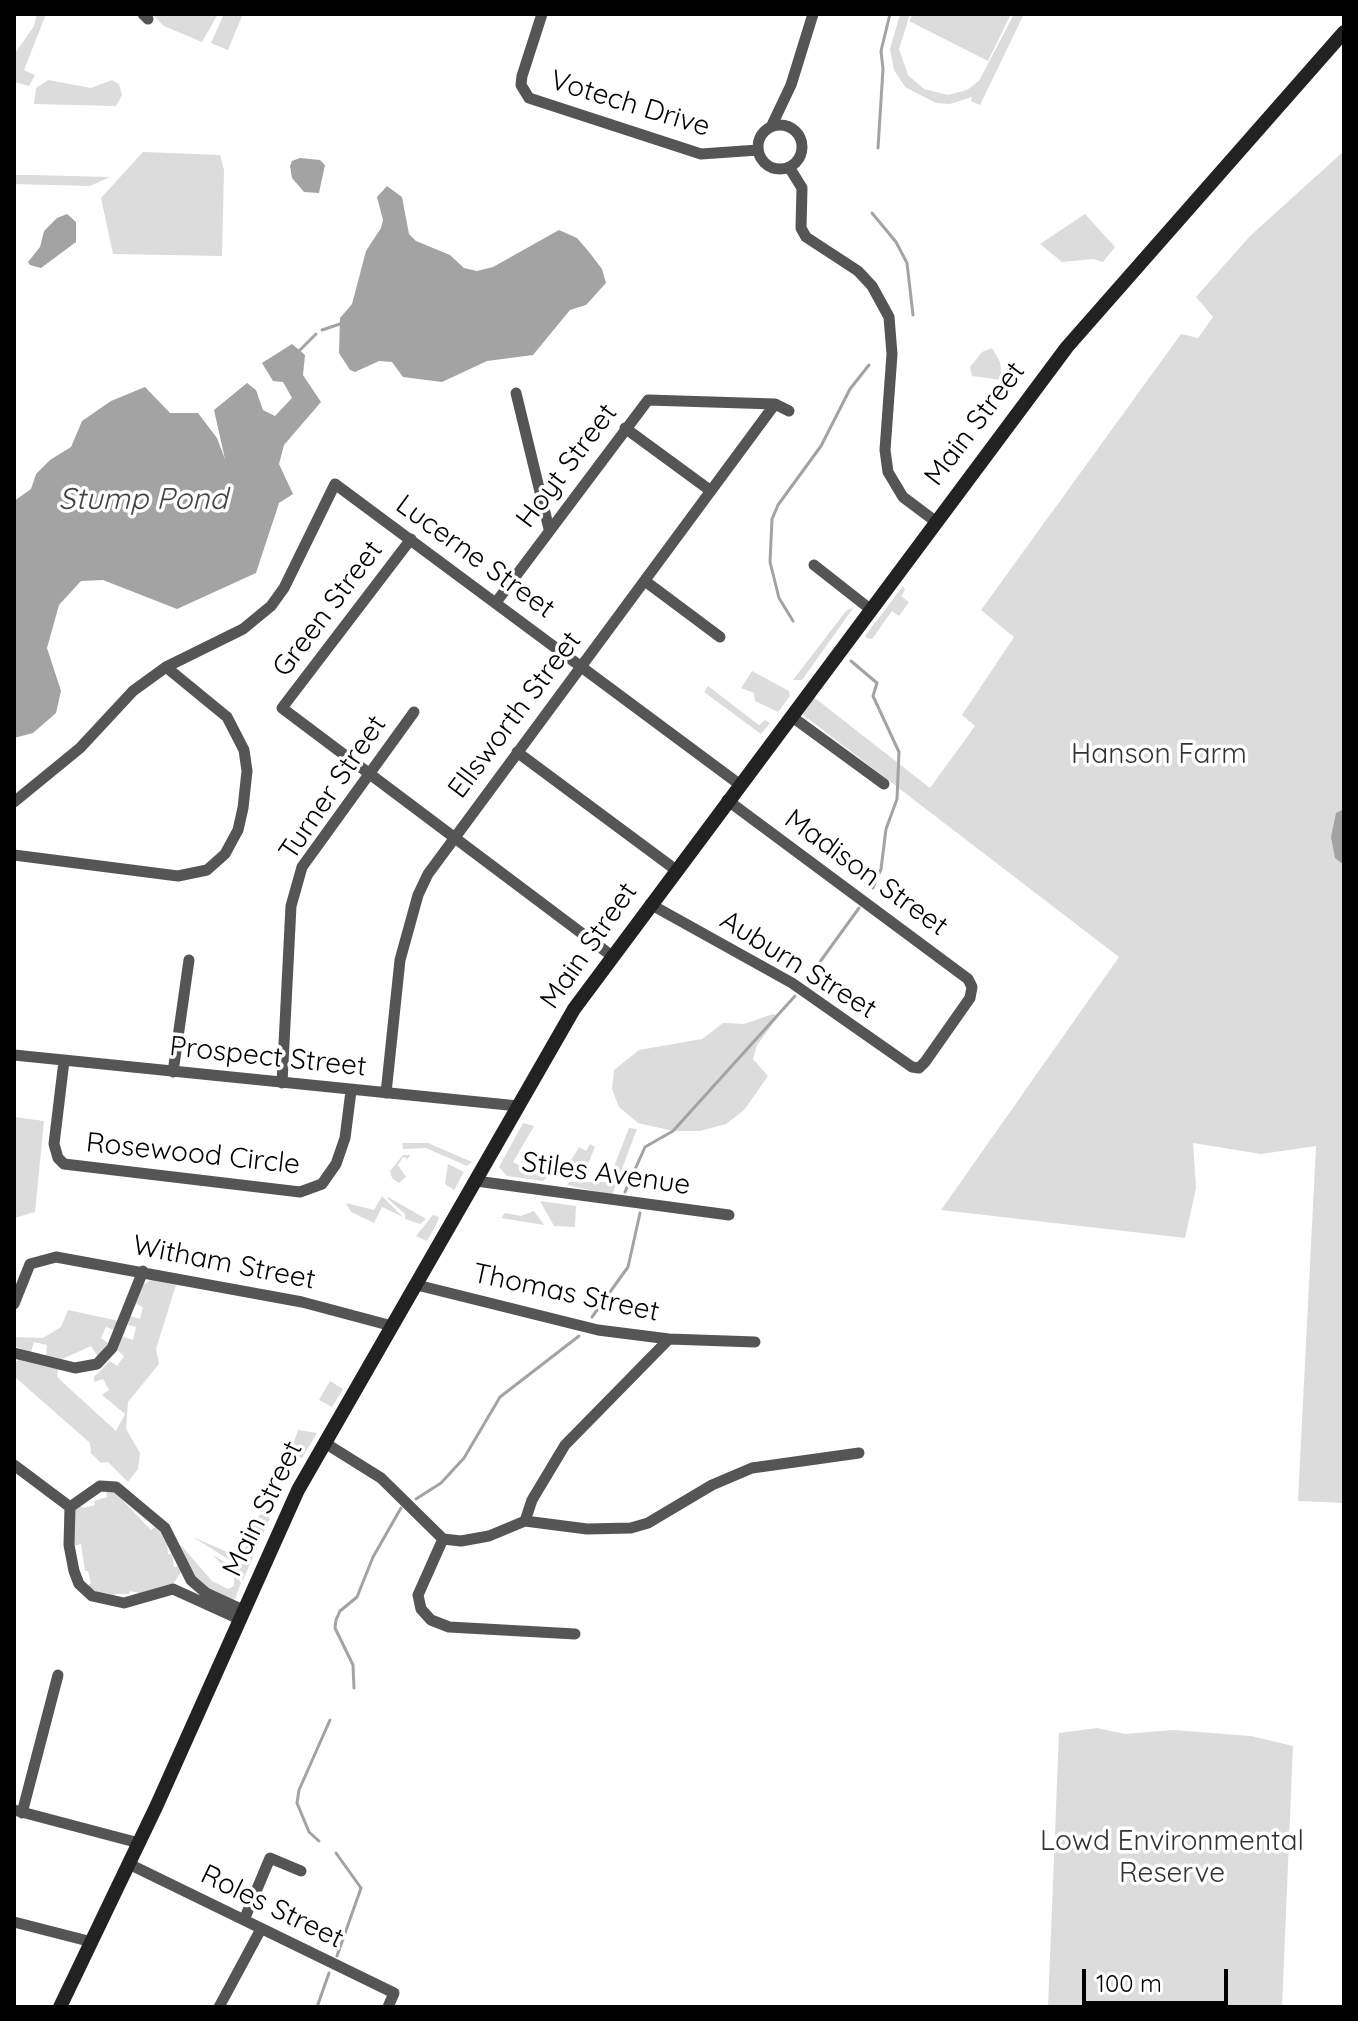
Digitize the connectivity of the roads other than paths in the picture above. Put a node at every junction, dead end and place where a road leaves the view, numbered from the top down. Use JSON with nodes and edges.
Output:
{"nodes":[{"id":1,"x":542,"y":14,"type":"edge"},
{"id":2,"x":813,"y":14,"type":"edge"},
{"id":3,"x":1344,"y":32,"type":"edge"},
{"id":4,"x":771,"y":127,"type":"junction"},
{"id":5,"x":758,"y":150,"type":"junction"},
{"id":6,"x":789,"y":167,"type":"junction"},
{"id":7,"x":516,"y":393,"type":"dead end"},
{"id":8,"x":775,"y":404,"type":"junction"},
{"id":9,"x":789,"y":411,"type":"dead end"},
{"id":10,"x":625,"y":428,"type":"junction"},
{"id":11,"x":711,"y":491,"type":"junction"},
{"id":12,"x":935,"y":521,"type":"junction"},
{"id":13,"x":549,"y":529,"type":"junction"},
{"id":14,"x":411,"y":539,"type":"junction"},
{"id":15,"x":814,"y":565,"type":"dead end"},
{"id":16,"x":645,"y":581,"type":"junction"},
{"id":17,"x":497,"y":601,"type":"junction"},
{"id":18,"x":870,"y":609,"type":"junction"},
{"id":19,"x":720,"y":637,"type":"dead end"},
{"id":20,"x":582,"y":666,"type":"junction"},
{"id":21,"x":166,"y":667,"type":"junction"},
{"id":22,"x":414,"y":712,"type":"dead end"},
{"id":23,"x":791,"y":716,"type":"junction"},
{"id":24,"x":517,"y":752,"type":"junction"},
{"id":25,"x":367,"y":774,"type":"junction"},
{"id":26,"x":739,"y":784,"type":"junction"},
{"id":27,"x":884,"y":784,"type":"dead end"},
{"id":28,"x":727,"y":800,"type":"junction"},
{"id":29,"x":14,"y":802,"type":"edge"},
{"id":30,"x":453,"y":839,"type":"junction"},
{"id":31,"x":14,"y":855,"type":"edge"},
{"id":32,"x":676,"y":870,"type":"junction"},
{"id":33,"x":650,"y":904,"type":"junction"},
{"id":34,"x":612,"y":956,"type":"junction"},
{"id":35,"x":189,"y":960,"type":"dead end"},
{"id":36,"x":14,"y":1055,"type":"edge"},
{"id":37,"x":64,"y":1061,"type":"junction"},
{"id":38,"x":919,"y":1068,"type":"joint"},
{"id":39,"x":173,"y":1072,"type":"junction"},
{"id":40,"x":282,"y":1083,"type":"junction"},
{"id":41,"x":351,"y":1091,"type":"junction"},
{"id":42,"x":386,"y":1093,"type":"junction"},
{"id":43,"x":518,"y":1106,"type":"junction"},
{"id":44,"x":476,"y":1181,"type":"junction"},
{"id":45,"x":729,"y":1215,"type":"dead end"},
{"id":46,"x":143,"y":1271,"type":"junction"},
{"id":47,"x":417,"y":1285,"type":"junction"},
{"id":48,"x":14,"y":1304,"type":"edge"},
{"id":49,"x":392,"y":1326,"type":"junction"},
{"id":50,"x":669,"y":1339,"type":"junction"},
{"id":51,"x":755,"y":1342,"type":"dead end"},
{"id":52,"x":14,"y":1353,"type":"edge"},
{"id":53,"x":325,"y":1443,"type":"junction"},
{"id":54,"x":859,"y":1453,"type":"dead end"},
{"id":55,"x":14,"y":1465,"type":"edge"},
{"id":56,"x":70,"y":1507,"type":"junction"},
{"id":57,"x":525,"y":1521,"type":"junction"},
{"id":58,"x":443,"y":1539,"type":"junction"},
{"id":59,"x":185,"y":1570,"type":"junction"},
{"id":60,"x":173,"y":1589,"type":"junction"},
{"id":61,"x":241,"y":1615,"type":"junction"},
{"id":62,"x":575,"y":1634,"type":"dead end"},
{"id":63,"x":58,"y":1675,"type":"dead end"},
{"id":64,"x":18,"y":1812,"type":"edge"},
{"id":65,"x":139,"y":1843,"type":"junction"},
{"id":66,"x":129,"y":1864,"type":"junction"},
{"id":67,"x":301,"y":1871,"type":"dead end"},
{"id":68,"x":244,"y":1920,"type":"junction"},
{"id":69,"x":14,"y":1922,"type":"edge"},
{"id":70,"x":261,"y":1929,"type":"junction"},
{"id":71,"x":92,"y":1942,"type":"junction"},
{"id":72,"x":60,"y":2007,"type":"edge"},
{"id":73,"x":219,"y":2007,"type":"edge"},
{"id":74,"x":388,"y":2007,"type":"edge"}],
"edges":[{"from":1,"to":5,"type":"street","name":"Votech Drive"},
{"from":2,"to":4,"type":"street"},
{"from":3,"to":12,"type":"main road","name":"Main Street"},
{"from":4,"to":5,"type":"street"},
{"from":4,"to":6,"type":"street"},
{"from":5,"to":6,"type":"street"},
{"from":6,"to":12,"type":"street"},
{"from":7,"to":13,"type":"street"},
{"from":8,"to":9,"type":"street","name":"Hoyt Street"},
{"from":8,"to":10,"type":"street","name":"Hoyt Street"},
{"from":8,"to":11,"type":"street","name":"Ellsworth Street"},
{"from":10,"to":11,"type":"street"},
{"from":10,"to":13,"type":"street","name":"Hoyt Street"},
{"from":11,"to":16,"type":"street","name":"Ellsworth Street"},
{"from":12,"to":18,"type":"main road","name":"Main Street"},
{"from":13,"to":17,"type":"street","name":"Hoyt Street"},
{"from":14,"to":17,"type":"street","name":"Lucerne Street"},
{"from":14,"to":21,"type":"street","name":"Lucerne Street"},
{"from":14,"to":25,"type":"street","name":"Green Street"},
{"from":15,"to":18,"type":"street"},
{"from":16,"to":19,"type":"street"},
{"from":16,"to":20,"type":"street","name":"Ellsworth Street"},
{"from":17,"to":20,"type":"street","name":"Lucerne Street"},
{"from":18,"to":23,"type":"main road","name":"Main Street"},
{"from":20,"to":24,"type":"street","name":"Ellsworth Street"},
{"from":20,"to":26,"type":"street","name":"Lucerne Street"},
{"from":21,"to":29,"type":"street"},
{"from":21,"to":31,"type":"street"},
{"from":22,"to":25,"type":"street","name":"Turner Street"},
{"from":23,"to":26,"type":"main road","name":"Main Street"},
{"from":23,"to":27,"type":"street"},
{"from":24,"to":30,"type":"street","name":"Ellsworth Street"},
{"from":24,"to":32,"type":"street"},
{"from":25,"to":30,"type":"street"},
{"from":25,"to":40,"type":"street","name":"Turner Street"},
{"from":26,"to":28,"type":"main road","name":"Main Street"},
{"from":28,"to":32,"type":"main road","name":"Main Street"},
{"from":28,"to":38,"type":"street","name":"Madison Street"},
{"from":30,"to":34,"type":"street"},
{"from":30,"to":42,"type":"street","name":"Ellsworth Street"},
{"from":32,"to":33,"type":"main road","name":"Main Street"},
{"from":33,"to":34,"type":"main road","name":"Main Street"},
{"from":33,"to":38,"type":"street","name":"Auburn Street"},
{"from":34,"to":43,"type":"main road","name":"Main Street"},
{"from":35,"to":39,"type":"street"},
{"from":36,"to":37,"type":"street","name":"Prospect Street"},
{"from":37,"to":39,"type":"street","name":"Prospect Street"},
{"from":37,"to":41,"type":"street","name":"Rosewood Circle"},
{"from":39,"to":40,"type":"street","name":"Prospect Street"},
{"from":40,"to":41,"type":"street","name":"Prospect Street"},
{"from":41,"to":42,"type":"street","name":"Prospect Street"},
{"from":42,"to":43,"type":"street","name":"Prospect Street"},
{"from":43,"to":44,"type":"main road","name":"Main Street"},
{"from":44,"to":45,"type":"street","name":"Stiles Avenue"},
{"from":44,"to":47,"type":"main road","name":"Main Street"},
{"from":46,"to":48,"type":"street","name":"Witham Street"},
{"from":46,"to":49,"type":"street","name":"Witham Street"},
{"from":46,"to":52,"type":"street"},
{"from":47,"to":49,"type":"main road","name":"Main Street"},
{"from":47,"to":50,"type":"street","name":"Thomas Street"},
{"from":49,"to":53,"type":"main road","name":"Main Street"},
{"from":50,"to":51,"type":"street","name":"Thomas Street"},
{"from":50,"to":57,"type":"street"},
{"from":53,"to":58,"type":"street"},
{"from":53,"to":61,"type":"main road","name":"Main Street"},
{"from":54,"to":57,"type":"street"},
{"from":55,"to":56,"type":"street"},
{"from":56,"to":59,"type":"street"},
{"from":56,"to":60,"type":"street"},
{"from":57,"to":58,"type":"street"},
{"from":58,"to":62,"type":"street"},
{"from":59,"to":60,"type":"street"},
{"from":59,"to":61,"type":"street"},
{"from":60,"to":61,"type":"street"},
{"from":61,"to":65,"type":"main road","name":"Main Street"},
{"from":63,"to":64,"type":"street"},
{"from":64,"to":65,"type":"street"},
{"from":65,"to":66,"type":"main road","name":"Main Street"},
{"from":66,"to":68,"type":"street","name":"Roles Street"},
{"from":66,"to":71,"type":"main road","name":"Main Street"},
{"from":67,"to":68,"type":"street"},
{"from":68,"to":70,"type":"street","name":"Roles Street"},
{"from":69,"to":71,"type":"street"},
{"from":70,"to":73,"type":"street"},
{"from":70,"to":74,"type":"street","name":"Roles Street"},
{"from":71,"to":72,"type":"main road","name":"Main Street"}]}
